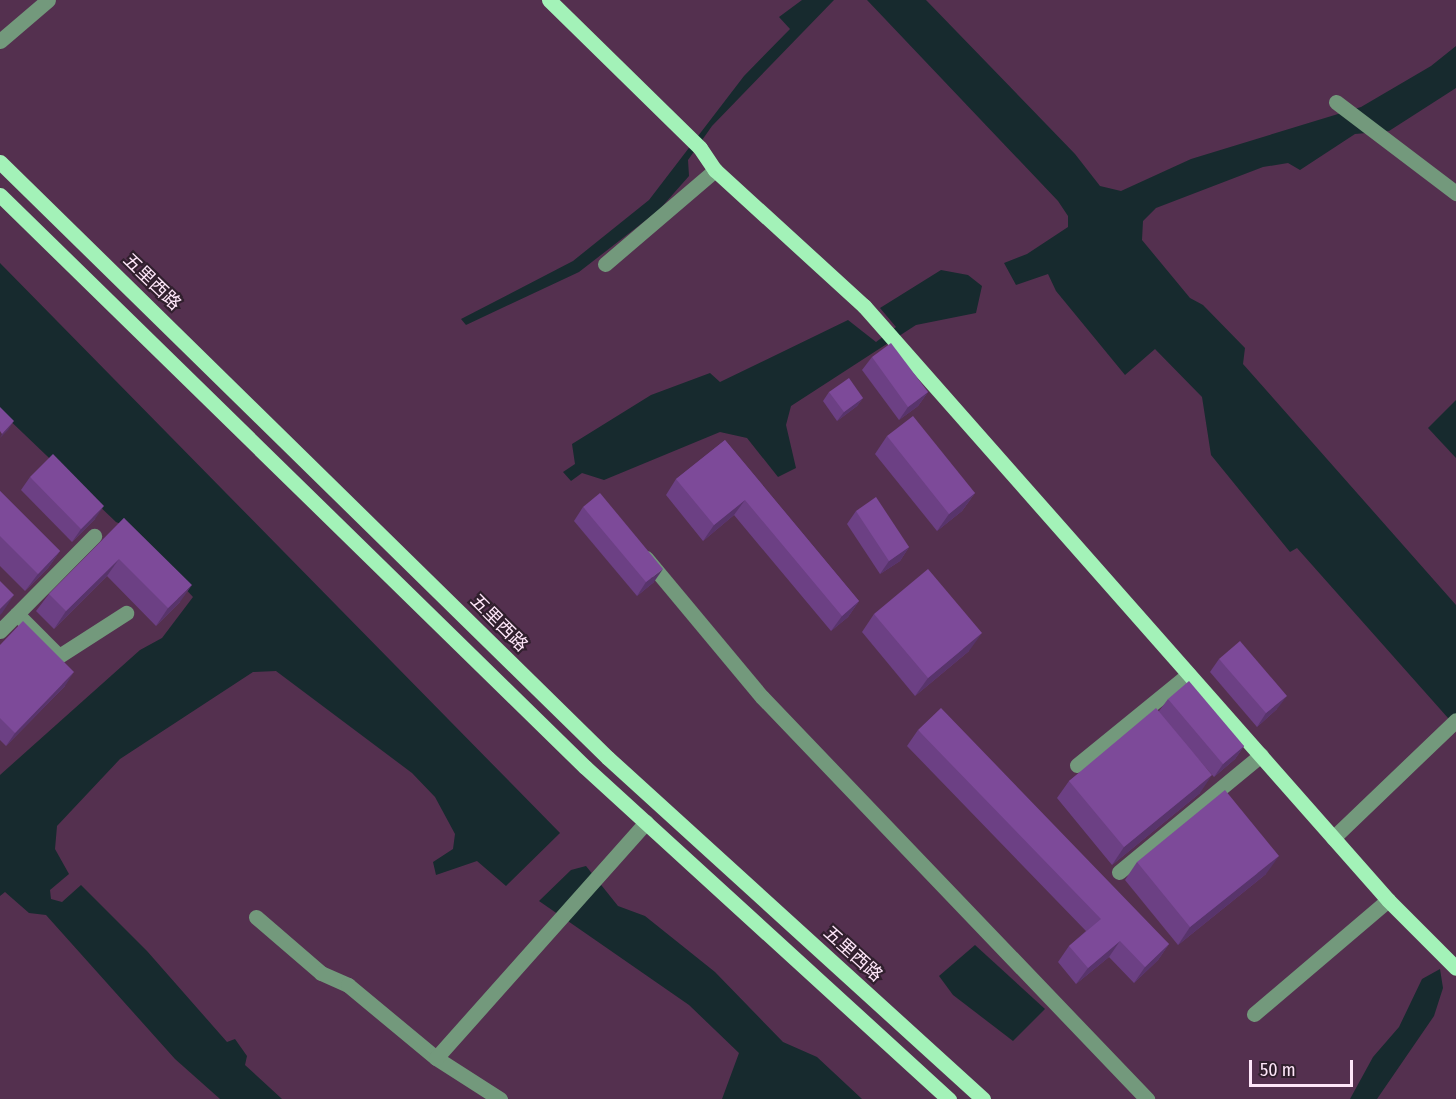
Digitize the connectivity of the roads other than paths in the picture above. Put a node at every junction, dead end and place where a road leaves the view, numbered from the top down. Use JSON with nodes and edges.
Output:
{"nodes":[{"id":1,"x":48,"y":0,"type":"edge"},
{"id":2,"x":549,"y":0,"type":"edge"},
{"id":3,"x":0,"y":41,"type":"edge"},
{"id":4,"x":1339,"y":105,"type":"dead end"},
{"id":5,"x":0,"y":162,"type":"edge"},
{"id":6,"x":715,"y":170,"type":"junction"},
{"id":7,"x":1456,"y":193,"type":"edge"},
{"id":8,"x":0,"y":195,"type":"edge"},
{"id":9,"x":604,"y":264,"type":"dead end"},
{"id":10,"x":94,"y":536,"type":"dead end"},
{"id":11,"x":636,"y":545,"type":"edge"},
{"id":12,"x":126,"y":613,"type":"dead end"},
{"id":13,"x":17,"y":614,"type":"junction"},
{"id":14,"x":0,"y":631,"type":"edge"},
{"id":15,"x":1189,"y":674,"type":"junction"},
{"id":16,"x":1456,"y":720,"type":"edge"},
{"id":17,"x":1261,"y":755,"type":"junction"},
{"id":18,"x":1077,"y":765,"type":"dead end"},
{"id":19,"x":646,"y":822,"type":"junction"},
{"id":20,"x":1333,"y":838,"type":"junction"},
{"id":21,"x":1119,"y":872,"type":"dead end"},
{"id":22,"x":1388,"y":900,"type":"junction"},
{"id":23,"x":256,"y":917,"type":"dead end"},
{"id":24,"x":1456,"y":968,"type":"edge"},
{"id":25,"x":1254,"y":1014,"type":"dead end"},
{"id":26,"x":436,"y":1058,"type":"junction"},
{"id":27,"x":500,"y":1099,"type":"edge"},
{"id":28,"x":949,"y":1099,"type":"edge"},
{"id":29,"x":983,"y":1099,"type":"edge"},
{"id":30,"x":1147,"y":1099,"type":"edge"}],
"edges":[{"from":1,"to":3,"type":"street"},
{"from":2,"to":6,"type":"main road"},
{"from":4,"to":7,"type":"street"},
{"from":5,"to":29,"type":"main road","name":"五里西路"},
{"from":6,"to":9,"type":"street"},
{"from":6,"to":15,"type":"main road"},
{"from":8,"to":19,"type":"main road"},
{"from":10,"to":13,"type":"street"},
{"from":11,"to":30,"type":"street"},
{"from":12,"to":13,"type":"street"},
{"from":13,"to":14,"type":"street"},
{"from":15,"to":17,"type":"main road"},
{"from":15,"to":18,"type":"street"},
{"from":16,"to":20,"type":"street"},
{"from":17,"to":20,"type":"main road"},
{"from":17,"to":21,"type":"street"},
{"from":19,"to":26,"type":"street"},
{"from":19,"to":28,"type":"main road"},
{"from":20,"to":22,"type":"main road"},
{"from":22,"to":24,"type":"main road"},
{"from":22,"to":25,"type":"street"},
{"from":23,"to":26,"type":"street"},
{"from":26,"to":27,"type":"street"}]}
